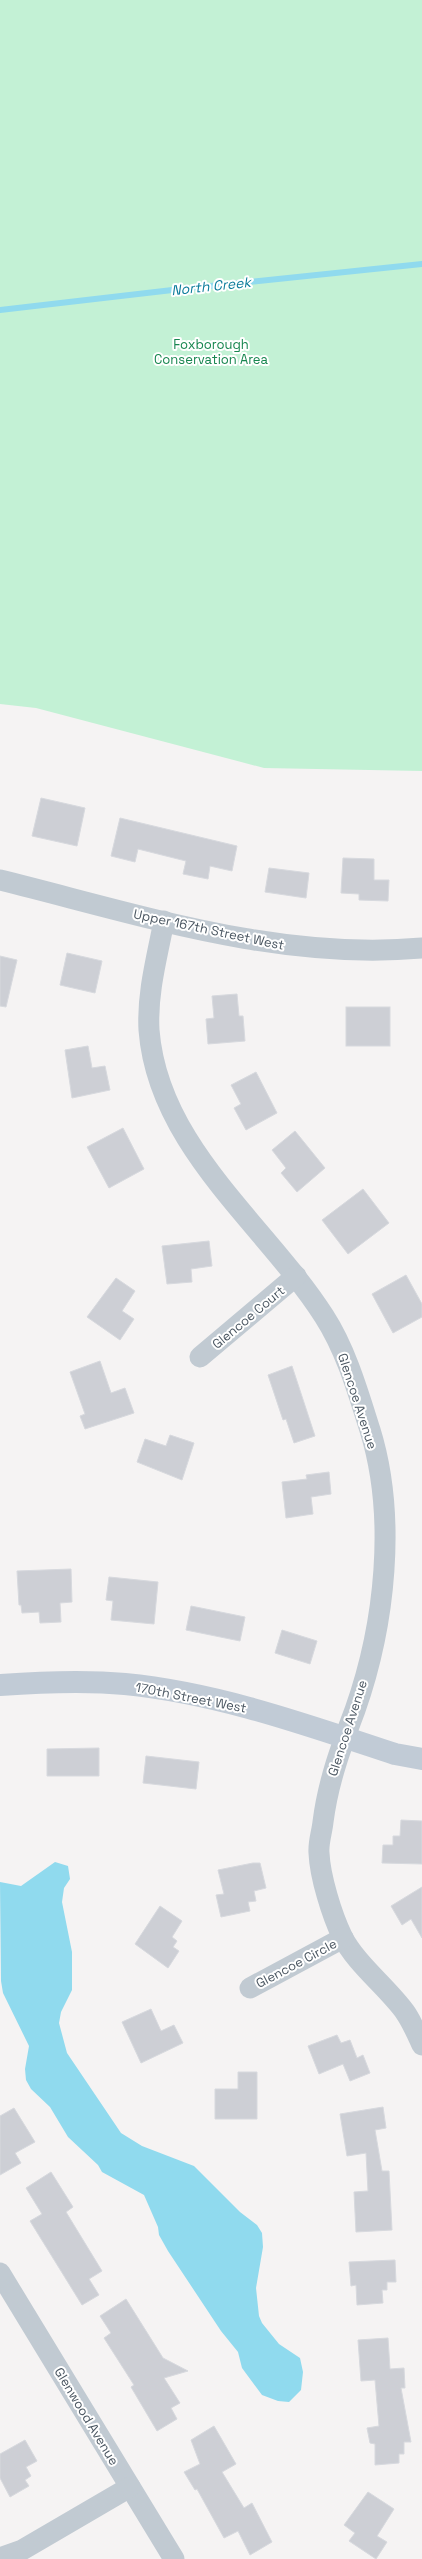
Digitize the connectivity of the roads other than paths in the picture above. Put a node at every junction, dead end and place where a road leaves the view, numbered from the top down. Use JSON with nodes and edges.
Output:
{"nodes":[{"id":1,"x":0,"y":880,"type":"edge"},
{"id":2,"x":164,"y":921,"type":"junction"},
{"id":3,"x":422,"y":948,"type":"edge"},
{"id":4,"x":296,"y":1276,"type":"junction"},
{"id":5,"x":200,"y":1357,"type":"dead end"},
{"id":6,"x":0,"y":1685,"type":"edge"},
{"id":7,"x":343,"y":1737,"type":"junction"},
{"id":8,"x":422,"y":1758,"type":"edge"},
{"id":9,"x":343,"y":1938,"type":"junction"},
{"id":10,"x":250,"y":1988,"type":"dead end"},
{"id":11,"x":422,"y":2045,"type":"edge"},
{"id":12,"x":0,"y":2273,"type":"edge"},
{"id":13,"x":130,"y":2487,"type":"junction"},
{"id":14,"x":0,"y":2558,"type":"edge"},
{"id":15,"x":174,"y":2559,"type":"edge"}],
"edges":[{"from":1,"to":2,"type":"street","name":"Upper 167th Street West"},
{"from":2,"to":3,"type":"street","name":"Upper 167th Street West"},
{"from":2,"to":4,"type":"street","name":"Glencoe Avenue"},
{"from":4,"to":5,"type":"street","name":"Glencoe Court"},
{"from":4,"to":7,"type":"street","name":"Glencoe Avenue"},
{"from":6,"to":7,"type":"street","name":"170th Street West"},
{"from":7,"to":8,"type":"street","name":"170th Street West"},
{"from":7,"to":9,"type":"street","name":"Glencoe Avenue"},
{"from":9,"to":10,"type":"street","name":"Glencoe Circle"},
{"from":9,"to":11,"type":"street","name":"Glencoe Avenue"},
{"from":12,"to":13,"type":"street","name":"Glenwood Avenue"},
{"from":13,"to":14,"type":"street"},
{"from":13,"to":15,"type":"street","name":"Glenwood Avenue"}]}
